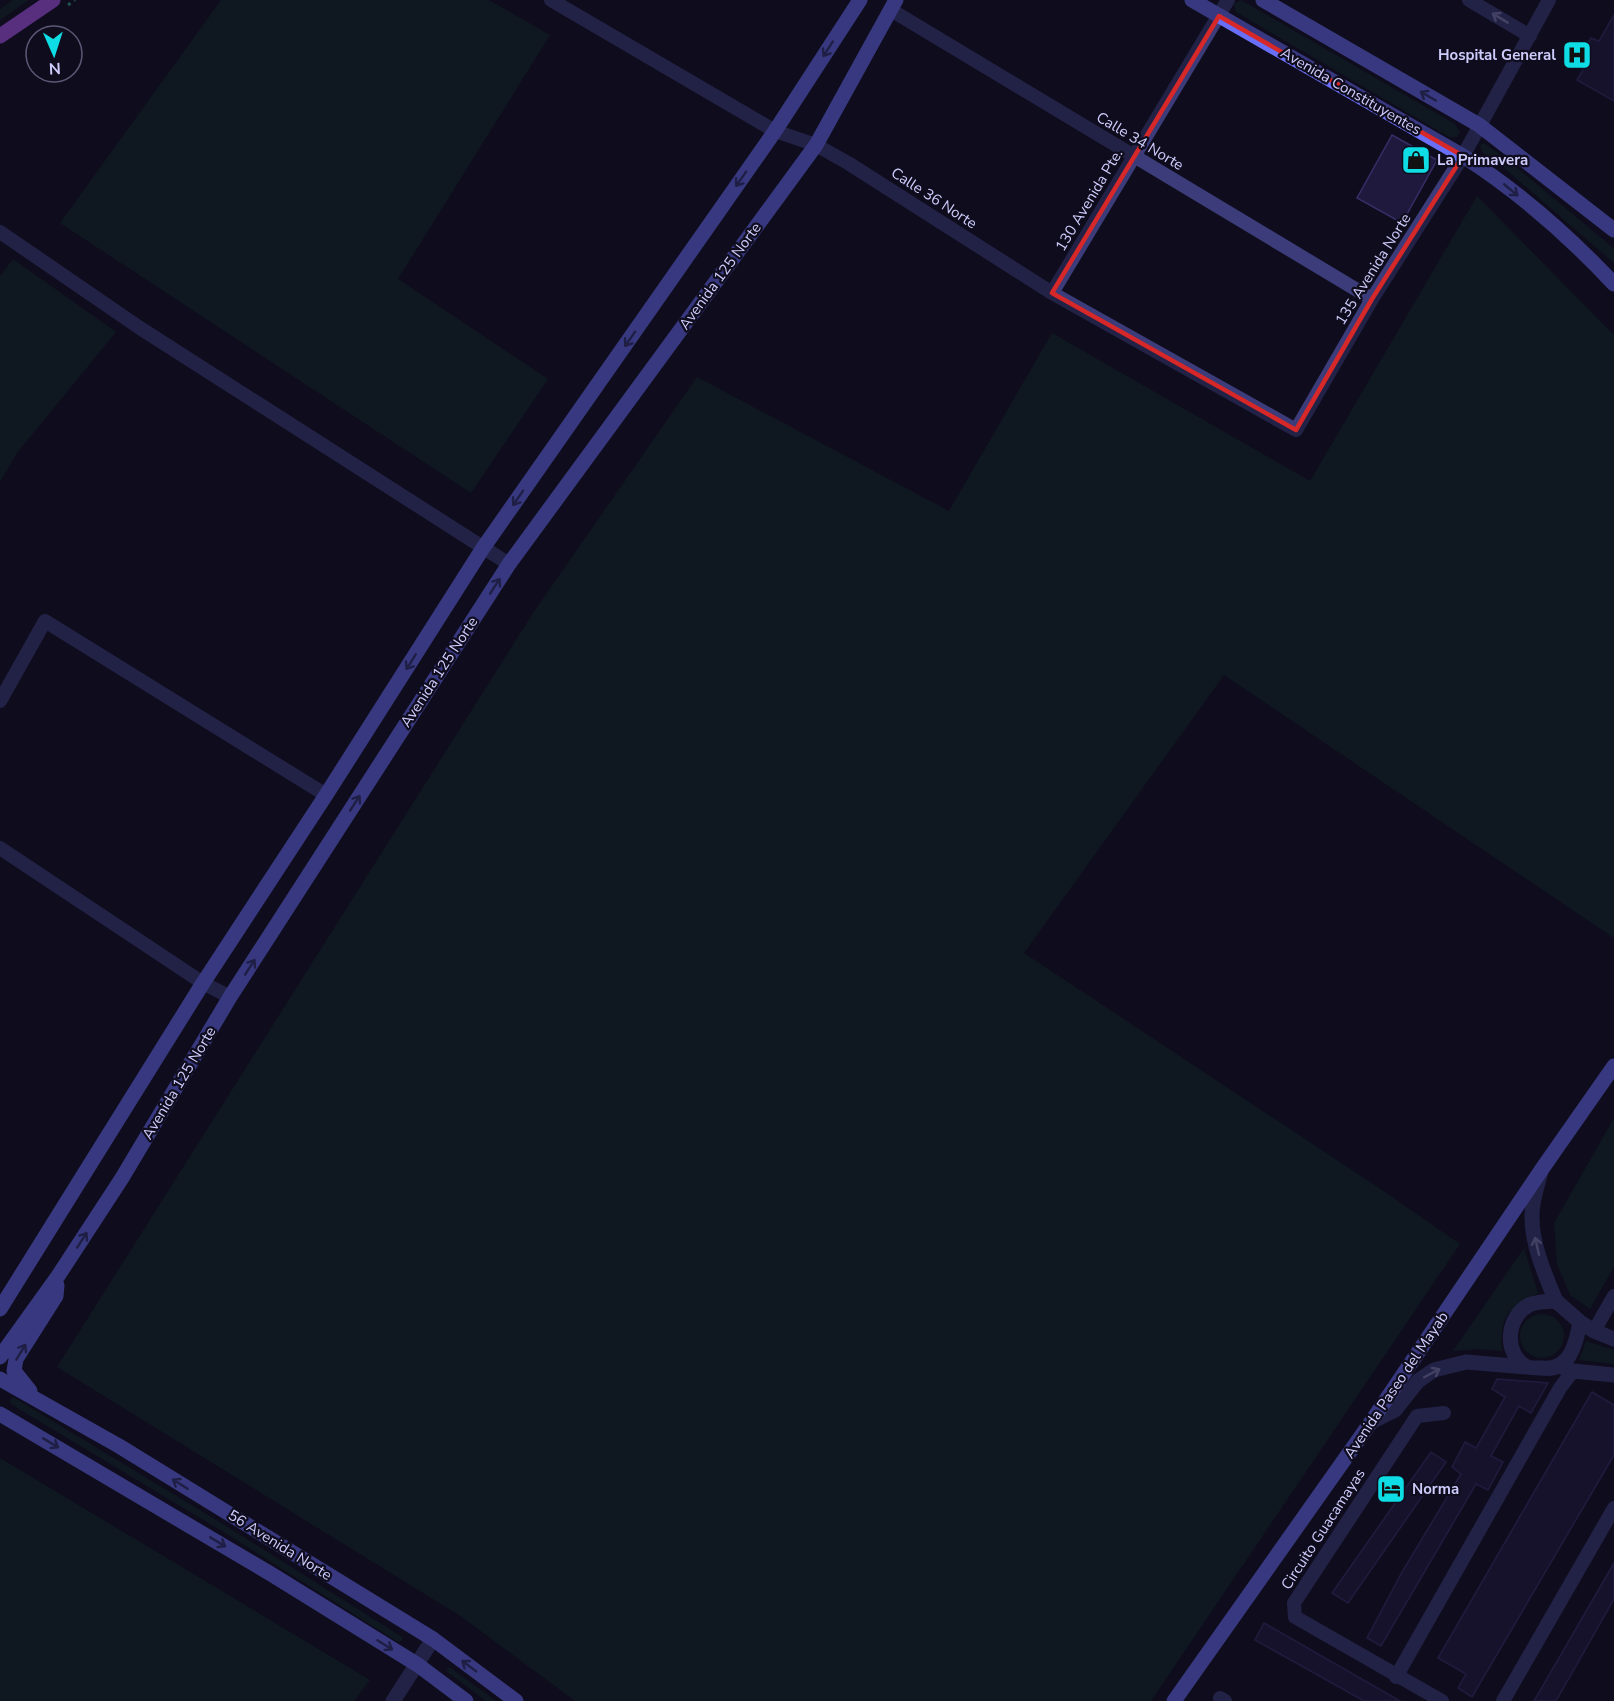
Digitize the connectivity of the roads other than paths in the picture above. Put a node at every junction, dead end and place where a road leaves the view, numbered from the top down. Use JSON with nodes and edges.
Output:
{"nodes":[{"id":1,"x":53,"y":0,"type":"edge"},
{"id":2,"x":551,"y":0,"type":"edge"},
{"id":3,"x":860,"y":0,"type":"edge"},
{"id":4,"x":1192,"y":0,"type":"edge"},
{"id":5,"x":1228,"y":0,"type":"edge"},
{"id":6,"x":1263,"y":0,"type":"edge"},
{"id":7,"x":1469,"y":0,"type":"edge"},
{"id":8,"x":1549,"y":0,"type":"edge"},
{"id":9,"x":894,"y":5,"type":"edge"},
{"id":10,"x":1220,"y":16,"type":"junction"},
{"id":11,"x":0,"y":36,"type":"edge"},
{"id":12,"x":1530,"y":36,"type":"junction"},
{"id":13,"x":1479,"y":125,"type":"junction"},
{"id":14,"x":775,"y":131,"type":"junction"},
{"id":15,"x":816,"y":145,"type":"junction"},
{"id":16,"x":1463,"y":156,"type":"junction"},
{"id":17,"x":1135,"y":157,"type":"junction"},
{"id":18,"x":1614,"y":230,"type":"edge"},
{"id":19,"x":0,"y":232,"type":"edge"},
{"id":20,"x":1614,"y":284,"type":"edge"},
{"id":21,"x":1052,"y":293,"type":"junction"},
{"id":22,"x":1372,"y":299,"type":"junction"},
{"id":23,"x":1296,"y":430,"type":"joint"},
{"id":24,"x":483,"y":548,"type":"junction"},
{"id":25,"x":509,"y":564,"type":"junction"},
{"id":26,"x":0,"y":700,"type":"edge"},
{"id":27,"x":326,"y":795,"type":"junction"},
{"id":28,"x":0,"y":848,"type":"edge"},
{"id":29,"x":203,"y":983,"type":"junction"},
{"id":30,"x":230,"y":997,"type":"junction"},
{"id":31,"x":1614,"y":1066,"type":"edge"},
{"id":32,"x":1542,"y":1169,"type":"junction"},
{"id":33,"x":58,"y":1276,"type":"junction"},
{"id":34,"x":1614,"y":1296,"type":"edge"},
{"id":35,"x":1556,"y":1301,"type":"junction"},
{"id":36,"x":0,"y":1309,"type":"edge"},
{"id":37,"x":1580,"y":1322,"type":"junction"},
{"id":38,"x":1594,"y":1332,"type":"junction"},
{"id":39,"x":1614,"y":1339,"type":"edge"},
{"id":40,"x":0,"y":1357,"type":"edge"},
{"id":41,"x":1527,"y":1367,"type":"junction"},
{"id":42,"x":1566,"y":1368,"type":"junction"},
{"id":43,"x":1614,"y":1375,"type":"edge"},
{"id":44,"x":0,"y":1379,"type":"edge"},
{"id":45,"x":38,"y":1399,"type":"junction"},
{"id":46,"x":1444,"y":1413,"type":"dead end"},
{"id":47,"x":0,"y":1414,"type":"edge"},
{"id":48,"x":1371,"y":1422,"type":"junction"},
{"id":49,"x":1614,"y":1508,"type":"edge"},
{"id":50,"x":433,"y":1639,"type":"junction"},
{"id":51,"x":418,"y":1665,"type":"junction"},
{"id":52,"x":1396,"y":1677,"type":"junction"},
{"id":53,"x":393,"y":1701,"type":"edge"},
{"id":54,"x":466,"y":1701,"type":"edge"},
{"id":55,"x":516,"y":1701,"type":"edge"},
{"id":56,"x":1174,"y":1701,"type":"edge"},
{"id":57,"x":1442,"y":1701,"type":"edge"},
{"id":58,"x":1503,"y":1701,"type":"edge"}],
"edges":[{"from":1,"to":11,"type":"main road"},
{"from":2,"to":14,"type":"street","name":"Calle 36 Norte"},
{"from":3,"to":14,"type":"main road","name":"Avenida 125 Norte","one_way":true},
{"from":4,"to":10,"type":"main road","name":"Avenida Constituyentes"},
{"from":5,"to":10,"type":"street","name":"130 Avenida Pte."},
{"from":13,"to":6,"type":"main road","one_way":true},
{"from":12,"to":7,"type":"street","one_way":true},
{"from":8,"to":12,"type":"street","name":"135 Avenida Norte"},
{"from":9,"to":15,"type":"main road","name":"Avenida 125 Norte"},
{"from":9,"to":17,"type":"street","name":"Calle 34 Norte"},
{"from":10,"to":16,"type":"main road","name":"Avenida Constituyentes"},
{"from":10,"to":17,"type":"street","name":"130 Avenida Pte."},
{"from":12,"to":13,"type":"street","name":"135 Avenida Norte"},
{"from":13,"to":16,"type":"street","name":"135 Avenida Norte"},
{"from":13,"to":18,"type":"main road"},
{"from":14,"to":15,"type":"street","name":"Calle 36 Norte"},
{"from":14,"to":24,"type":"main road","name":"Avenida 125 Norte","one_way":true},
{"from":15,"to":21,"type":"street","name":"Calle 36 Norte"},
{"from":15,"to":25,"type":"main road","name":"Avenida 125 Norte"},
{"from":16,"to":20,"type":"main road","name":"Avenida Constituyentes","one_way":true},
{"from":16,"to":22,"type":"street","name":"135 Avenida Norte"},
{"from":17,"to":21,"type":"street","name":"130 Avenida Pte."},
{"from":17,"to":22,"type":"street","name":"Calle 34 Norte"},
{"from":19,"to":24,"type":"street"},
{"from":21,"to":23,"type":"street","name":"Calle 36 Norte"},
{"from":22,"to":23,"type":"street","name":"135 Avenida Norte"},
{"from":24,"to":25,"type":"street"},
{"from":24,"to":27,"type":"main road","name":"Avenida 125 Norte","one_way":true},
{"from":30,"to":25,"type":"main road","name":"Avenida 125 Norte","one_way":true},
{"from":26,"to":27,"type":"street"},
{"from":27,"to":29,"type":"main road","name":"Avenida 125 Norte"},
{"from":28,"to":29,"type":"street"},
{"from":29,"to":30,"type":"street"},
{"from":29,"to":36,"type":"main road","name":"Avenida 125 Norte"},
{"from":33,"to":30,"type":"main road","name":"Avenida 125 Norte","one_way":true},
{"from":31,"to":32,"type":"main road","name":"Avenida Paseo del Mayab"},
{"from":35,"to":32,"type":"street","one_way":true},
{"from":32,"to":48,"type":"main road","name":"Avenida Paseo del Mayab"},
{"from":33,"to":40,"type":"main road","name":"Avenida 125 Norte"},
{"from":45,"to":33,"type":"main road","name":"56 Avenida Norte","one_way":true},
{"from":34,"to":38,"type":"street"},
{"from":35,"to":37,"type":"street"},
{"from":35,"to":41,"type":"street"},
{"from":37,"to":38,"type":"street"},
{"from":37,"to":42,"type":"street"},
{"from":38,"to":39,"type":"street"},
{"from":41,"to":42,"type":"street"},
{"from":48,"to":41,"type":"street","one_way":true},
{"from":42,"to":43,"type":"street"},
{"from":42,"to":52,"type":"street"},
{"from":44,"to":45,"type":"main road","name":"56 Avenida Norte"},
{"from":50,"to":45,"type":"main road","name":"56 Avenida Norte","one_way":true},
{"from":46,"to":52,"type":"street","name":"Circuito Guacamayas"},
{"from":47,"to":51,"type":"main road","name":"56 Avenida Norte","one_way":true},
{"from":48,"to":56,"type":"main road","name":"Avenida Paseo del Mayab"},
{"from":49,"to":58,"type":"street"},
{"from":50,"to":51,"type":"street"},
{"from":55,"to":50,"type":"main road","name":"56 Avenida Norte","one_way":true},
{"from":51,"to":53,"type":"street"},
{"from":51,"to":54,"type":"main road","name":"56 Avenida Norte"},
{"from":52,"to":57,"type":"street","name":"Circuito Guacamayas"}]}
